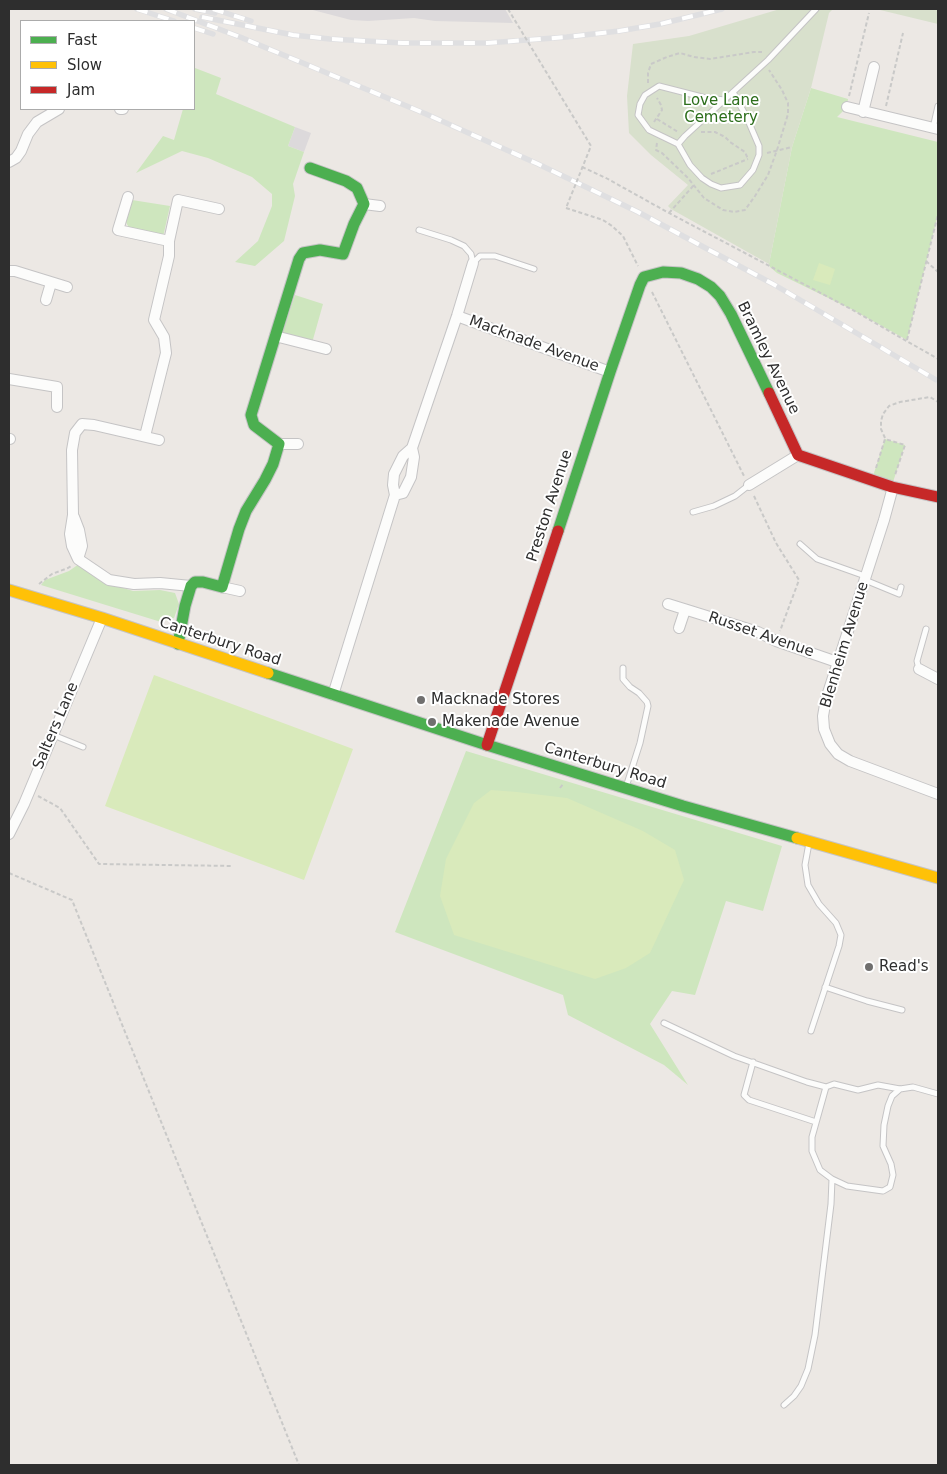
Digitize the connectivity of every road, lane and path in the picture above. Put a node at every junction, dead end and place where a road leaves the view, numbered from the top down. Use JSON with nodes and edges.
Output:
{"nodes":[{"id":1,"x":508,"y":9,"type":"edge"},
{"id":2,"x":816,"y":9,"type":"edge"},
{"id":3,"x":869,"y":13,"type":"dead end"},
{"id":4,"x":903,"y":33,"type":"dead end"},
{"id":5,"x":766,"y":62,"type":"junction"},
{"id":6,"x":874,"y":67,"type":"dead end"},
{"id":7,"x":651,"y":90,"type":"junction"},
{"id":8,"x":733,"y":92,"type":"junction"},
{"id":9,"x":725,"y":100,"type":"junction"},
{"id":10,"x":938,"y":106,"type":"edge"},
{"id":11,"x":847,"y":107,"type":"joint"},
{"id":12,"x":56,"y":110,"type":"edge"},
{"id":13,"x":863,"y":112,"type":"junction"},
{"id":14,"x":883,"y":116,"type":"junction"},
{"id":15,"x":657,"y":119,"type":"junction"},
{"id":16,"x":666,"y":126,"type":"junction"},
{"id":17,"x":936,"y":128,"type":"edge"},
{"id":18,"x":649,"y":130,"type":"junction"},
{"id":19,"x":660,"y":135,"type":"junction"},
{"id":20,"x":685,"y":136,"type":"junction"},
{"id":21,"x":678,"y":144,"type":"junction"},
{"id":22,"x":792,"y":147,"type":"dead end"},
{"id":23,"x":777,"y":150,"type":"junction"},
{"id":24,"x":759,"y":155,"type":"junction"},
{"id":25,"x":748,"y":159,"type":"junction"},
{"id":26,"x":9,"y":162,"type":"edge"},
{"id":27,"x":310,"y":168,"type":"dead end"},
{"id":28,"x":582,"y":168,"type":"junction"},
{"id":29,"x":702,"y":178,"type":"junction"},
{"id":30,"x":694,"y":185,"type":"junction"},
{"id":31,"x":128,"y":197,"type":"dead end"},
{"id":32,"x":364,"y":204,"type":"junction"},
{"id":33,"x":380,"y":206,"type":"dead end"},
{"id":34,"x":219,"y":209,"type":"dead end"},
{"id":35,"x":669,"y":213,"type":"junction"},
{"id":36,"x":938,"y":214,"type":"edge"},
{"id":37,"x":419,"y":230,"type":"dead end"},
{"id":38,"x":169,"y":241,"type":"junction"},
{"id":39,"x":926,"y":261,"type":"junction"},
{"id":40,"x":473,"y":263,"type":"junction"},
{"id":41,"x":534,"y":269,"type":"dead end"},
{"id":42,"x":9,"y":271,"type":"edge"},
{"id":43,"x":938,"y":272,"type":"edge"},
{"id":44,"x":644,"y":277,"type":"junction"},
{"id":45,"x":51,"y":283,"type":"junction"},
{"id":46,"x":67,"y":287,"type":"dead end"},
{"id":47,"x":46,"y":300,"type":"dead end"},
{"id":48,"x":457,"y":316,"type":"junction"},
{"id":49,"x":275,"y":336,"type":"junction"},
{"id":50,"x":907,"y":340,"type":"junction"},
{"id":51,"x":326,"y":349,"type":"dead end"},
{"id":52,"x":938,"y":359,"type":"edge"},
{"id":53,"x":610,"y":372,"type":"junction"},
{"id":54,"x":9,"y":379,"type":"edge"},
{"id":55,"x":938,"y":402,"type":"edge"},
{"id":56,"x":57,"y":407,"type":"dead end"},
{"id":57,"x":145,"y":436,"type":"junction"},
{"id":58,"x":885,"y":439,"type":"junction"},
{"id":59,"x":158,"y":440,"type":"dead end"},
{"id":60,"x":279,"y":444,"type":"junction"},
{"id":61,"x":298,"y":444,"type":"dead end"},
{"id":62,"x":412,"y":448,"type":"junction"},
{"id":63,"x":798,"y":455,"type":"junction"},
{"id":64,"x":872,"y":480,"type":"junction"},
{"id":65,"x":749,"y":485,"type":"junction"},
{"id":66,"x":892,"y":487,"type":"junction"},
{"id":67,"x":395,"y":495,"type":"junction"},
{"id":68,"x":938,"y":497,"type":"edge"},
{"id":69,"x":693,"y":512,"type":"dead end"},
{"id":70,"x":800,"y":544,"type":"dead end"},
{"id":71,"x":78,"y":559,"type":"junction"},
{"id":72,"x":865,"y":578,"type":"junction"},
{"id":73,"x":191,"y":586,"type":"junction"},
{"id":74,"x":222,"y":587,"type":"junction"},
{"id":75,"x":901,"y":587,"type":"dead end"},
{"id":76,"x":240,"y":591,"type":"dead end"},
{"id":77,"x":9,"y":592,"type":"edge"},
{"id":78,"x":33,"y":598,"type":"junction"},
{"id":79,"x":668,"y":604,"type":"dead end"},
{"id":80,"x":685,"y":610,"type":"junction"},
{"id":81,"x":102,"y":618,"type":"junction"},
{"id":82,"x":679,"y":628,"type":"dead end"},
{"id":83,"x":926,"y":629,"type":"dead end"},
{"id":84,"x":776,"y":641,"type":"junction"},
{"id":85,"x":178,"y":644,"type":"junction"},
{"id":86,"x":837,"y":662,"type":"junction"},
{"id":87,"x":623,"y":668,"type":"dead end"},
{"id":88,"x":919,"y":670,"type":"joint"},
{"id":89,"x":938,"y":679,"type":"edge"},
{"id":90,"x":333,"y":695,"type":"junction"},
{"id":91,"x":52,"y":735,"type":"junction"},
{"id":92,"x":487,"y":745,"type":"junction"},
{"id":93,"x":83,"y":747,"type":"dead end"},
{"id":94,"x":626,"y":788,"type":"junction"},
{"id":95,"x":29,"y":792,"type":"junction"},
{"id":96,"x":938,"y":794,"type":"edge"},
{"id":97,"x":9,"y":834,"type":"edge"},
{"id":98,"x":809,"y":842,"type":"junction"},
{"id":99,"x":233,"y":866,"type":"dead end"},
{"id":100,"x":9,"y":873,"type":"edge"},
{"id":101,"x":938,"y":878,"type":"edge"},
{"id":102,"x":825,"y":987,"type":"junction"},
{"id":103,"x":902,"y":1010,"type":"dead end"},
{"id":104,"x":664,"y":1023,"type":"dead end"},
{"id":105,"x":811,"y":1031,"type":"dead end"},
{"id":106,"x":754,"y":1062,"type":"junction"},
{"id":107,"x":826,"y":1087,"type":"junction"},
{"id":108,"x":900,"y":1089,"type":"junction"},
{"id":109,"x":938,"y":1094,"type":"edge"},
{"id":110,"x":816,"y":1122,"type":"junction"},
{"id":111,"x":832,"y":1179,"type":"junction"},
{"id":112,"x":784,"y":1405,"type":"dead end"},
{"id":113,"x":300,"y":1465,"type":"edge"}],
"edges":[{"from":1,"to":28,"type":"path","bridge":true},
{"from":2,"to":5,"type":"lane"},
{"from":3,"to":11,"type":"path"},
{"from":4,"to":14,"type":"path"},
{"from":5,"to":7,"type":"path"},
{"from":5,"to":8,"type":"lane"},
{"from":5,"to":23,"type":"path"},
{"from":6,"to":13,"type":"street"},
{"from":7,"to":9,"type":"lane"},
{"from":7,"to":15,"type":"path"},
{"from":7,"to":18,"type":"lane"},
{"from":8,"to":9,"type":"lane"},
{"from":8,"to":24,"type":"lane"},
{"from":9,"to":20,"type":"lane"},
{"from":10,"to":17,"type":"lane"},
{"from":11,"to":13,"type":"street"},
{"from":12,"to":26,"type":"street"},
{"from":13,"to":14,"type":"street"},
{"from":14,"to":17,"type":"street"},
{"from":15,"to":16,"type":"path"},
{"from":15,"to":18,"type":"path"},
{"from":16,"to":19,"type":"path"},
{"from":16,"to":20,"type":"path"},
{"from":18,"to":19,"type":"lane"},
{"from":19,"to":21,"type":"lane"},
{"from":19,"to":30,"type":"path"},
{"from":20,"to":21,"type":"lane"},
{"from":20,"to":25,"type":"path"},
{"from":21,"to":29,"type":"lane"},
{"from":22,"to":23,"type":"path"},
{"from":23,"to":24,"type":"path"},
{"from":23,"to":30,"type":"path"},
{"from":24,"to":25,"type":"path"},
{"from":24,"to":29,"type":"lane"},
{"from":25,"to":29,"type":"path"},
{"from":27,"to":32,"type":"street"},
{"from":28,"to":35,"type":"path"},
{"from":28,"to":44,"type":"path","bridge":true},
{"from":29,"to":30,"type":"path"},
{"from":30,"to":35,"type":"path"},
{"from":31,"to":38,"type":"street"},
{"from":32,"to":33,"type":"street"},
{"from":32,"to":49,"type":"street"},
{"from":34,"to":38,"type":"street"},
{"from":35,"to":50,"type":"path"},
{"from":36,"to":39,"type":"path"},
{"from":37,"to":40,"type":"lane"},
{"from":38,"to":57,"type":"street"},
{"from":39,"to":43,"type":"path"},
{"from":39,"to":50,"type":"path"},
{"from":40,"to":41,"type":"lane"},
{"from":40,"to":48,"type":"street"},
{"from":42,"to":45,"type":"street"},
{"from":44,"to":53,"type":"street","name":"Preston Avenue"},
{"from":44,"to":63,"type":"street","name":"Bramley Avenue"},
{"from":44,"to":65,"type":"path"},
{"from":45,"to":46,"type":"street"},
{"from":45,"to":47,"type":"street"},
{"from":48,"to":53,"type":"street","name":"Macknade Avenue"},
{"from":48,"to":62,"type":"street"},
{"from":49,"to":51,"type":"street"},
{"from":49,"to":60,"type":"street"},
{"from":50,"to":52,"type":"path"},
{"from":53,"to":92,"type":"street","name":"Preston Avenue"},
{"from":54,"to":56,"type":"street"},
{"from":55,"to":58,"type":"path"},
{"from":57,"to":59,"type":"street"},
{"from":57,"to":71,"type":"street"},
{"from":58,"to":64,"type":"path"},
{"from":58,"to":66,"type":"path"},
{"from":60,"to":61,"type":"street"},
{"from":60,"to":74,"type":"street"},
{"from":62,"to":67,"type":"street"},
{"from":62,"to":67,"type":"street"},
{"from":63,"to":64,"type":"street"},
{"from":63,"to":65,"type":"street"},
{"from":64,"to":66,"type":"street"},
{"from":65,"to":69,"type":"lane"},
{"from":65,"to":84,"type":"path"},
{"from":66,"to":68,"type":"street"},
{"from":66,"to":72,"type":"street","name":"Blenheim Avenue"},
{"from":67,"to":90,"type":"street"},
{"from":70,"to":72,"type":"lane"},
{"from":71,"to":73,"type":"street"},
{"from":71,"to":78,"type":"path"},
{"from":72,"to":75,"type":"lane"},
{"from":72,"to":86,"type":"street","name":"Blenheim Avenue"},
{"from":73,"to":74,"type":"street"},
{"from":73,"to":85,"type":"street"},
{"from":74,"to":76,"type":"street"},
{"from":77,"to":78,"type":"street","name":"Canterbury Road"},
{"from":78,"to":81,"type":"street","name":"Canterbury Road"},
{"from":79,"to":80,"type":"street","name":"Russet Avenue"},
{"from":80,"to":82,"type":"street"},
{"from":80,"to":84,"type":"street","name":"Russet Avenue"},
{"from":81,"to":85,"type":"street","name":"Canterbury Road"},
{"from":81,"to":91,"type":"street","name":"Salters Lane"},
{"from":83,"to":88,"type":"lane"},
{"from":84,"to":86,"type":"street","name":"Russet Avenue"},
{"from":85,"to":90,"type":"street","name":"Canterbury Road"},
{"from":86,"to":96,"type":"street","name":"Blenheim Avenue"},
{"from":87,"to":94,"type":"lane"},
{"from":88,"to":89,"type":"street"},
{"from":90,"to":92,"type":"street","name":"Canterbury Road"},
{"from":91,"to":93,"type":"lane"},
{"from":91,"to":95,"type":"street","name":"Salters Lane"},
{"from":92,"to":94,"type":"street","name":"Canterbury Road"},
{"from":94,"to":98,"type":"street","name":"Canterbury Road"},
{"from":95,"to":97,"type":"street","name":"Salters Lane"},
{"from":95,"to":99,"type":"path"},
{"from":98,"to":101,"type":"street","name":"Canterbury Road"},
{"from":98,"to":102,"type":"lane"},
{"from":100,"to":113,"type":"path"},
{"from":102,"to":103,"type":"lane"},
{"from":102,"to":105,"type":"lane"},
{"from":104,"to":106,"type":"lane"},
{"from":106,"to":107,"type":"lane"},
{"from":106,"to":110,"type":"lane"},
{"from":107,"to":108,"type":"lane"},
{"from":107,"to":110,"type":"lane"},
{"from":108,"to":109,"type":"lane"},
{"from":108,"to":111,"type":"lane"},
{"from":110,"to":111,"type":"lane"},
{"from":111,"to":112,"type":"lane"}]}
